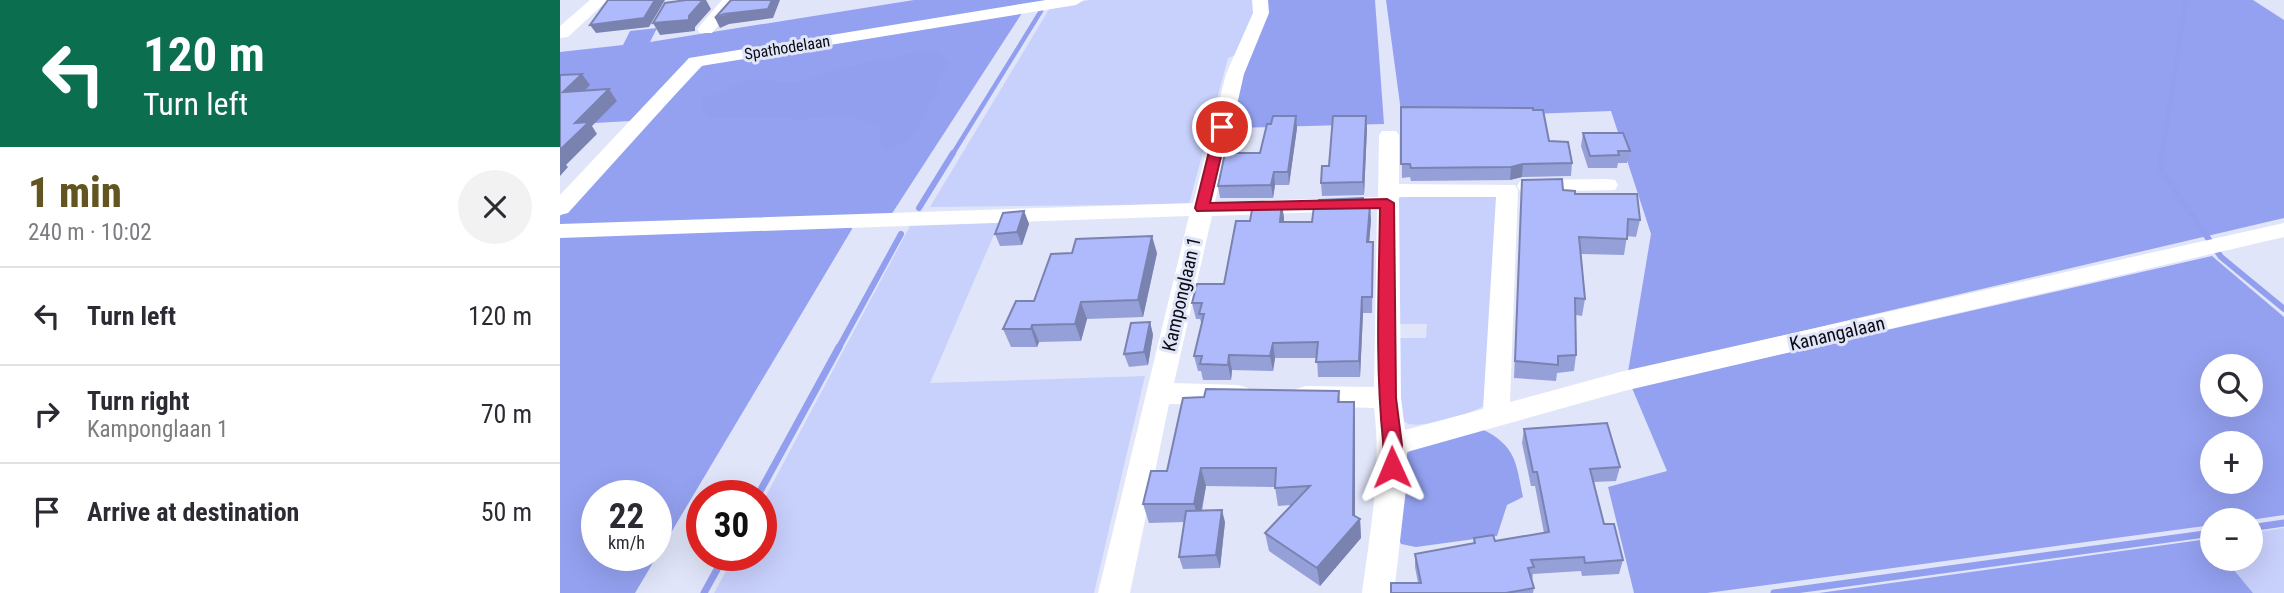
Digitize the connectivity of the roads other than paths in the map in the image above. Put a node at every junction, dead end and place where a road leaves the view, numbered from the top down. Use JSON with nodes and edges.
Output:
{"nodes":[{"id":1,"x":600,"y":0,"type":"edge"},
{"id":2,"x":732,"y":0,"type":"edge"},
{"id":3,"x":1076,"y":0,"type":"edge"},
{"id":4,"x":1260,"y":0,"type":"edge"},
{"id":5,"x":706,"y":29,"type":"dead end"},
{"id":6,"x":562,"y":33,"type":"dead end"},
{"id":7,"x":1390,"y":135,"type":"dead end"},
{"id":8,"x":1607,"y":185,"type":"dead end"},
{"id":9,"x":1507,"y":190,"type":"junction"},
{"id":10,"x":1388,"y":197,"type":"junction"},
{"id":11,"x":560,"y":208,"type":"edge"},
{"id":12,"x":1202,"y":208,"type":"junction"},
{"id":13,"x":2284,"y":230,"type":"edge"},
{"id":14,"x":560,"y":231,"type":"edge"},
{"id":15,"x":1158,"y":393,"type":"junction"},
{"id":16,"x":1387,"y":398,"type":"junction"},
{"id":17,"x":1496,"y":417,"type":"junction"},
{"id":18,"x":1393,"y":445,"type":"junction"},
{"id":19,"x":1114,"y":593,"type":"edge"},
{"id":20,"x":1378,"y":593,"type":"edge"}],
"edges":[{"from":1,"to":6,"type":"street"},
{"from":2,"to":5,"type":"street"},
{"from":3,"to":11,"type":"street","name":"Spathodelaan"},
{"from":4,"to":12,"type":"street","name":"Kamponglaan 1"},
{"from":7,"to":10,"type":"street"},
{"from":8,"to":9,"type":"street"},
{"from":9,"to":10,"type":"street"},
{"from":9,"to":17,"type":"street"},
{"from":10,"to":12,"type":"street"},
{"from":10,"to":16,"type":"street"},
{"from":12,"to":14,"type":"street"},
{"from":12,"to":15,"type":"street","name":"Kamponglaan 1"},
{"from":13,"to":17,"type":"street","name":"Kanangalaan"},
{"from":15,"to":16,"type":"street"},
{"from":15,"to":19,"type":"street","name":"Kamponglaan 1"},
{"from":16,"to":18,"type":"street"},
{"from":17,"to":18,"type":"street","name":"Kanangalaan"},
{"from":18,"to":20,"type":"street"}]}
